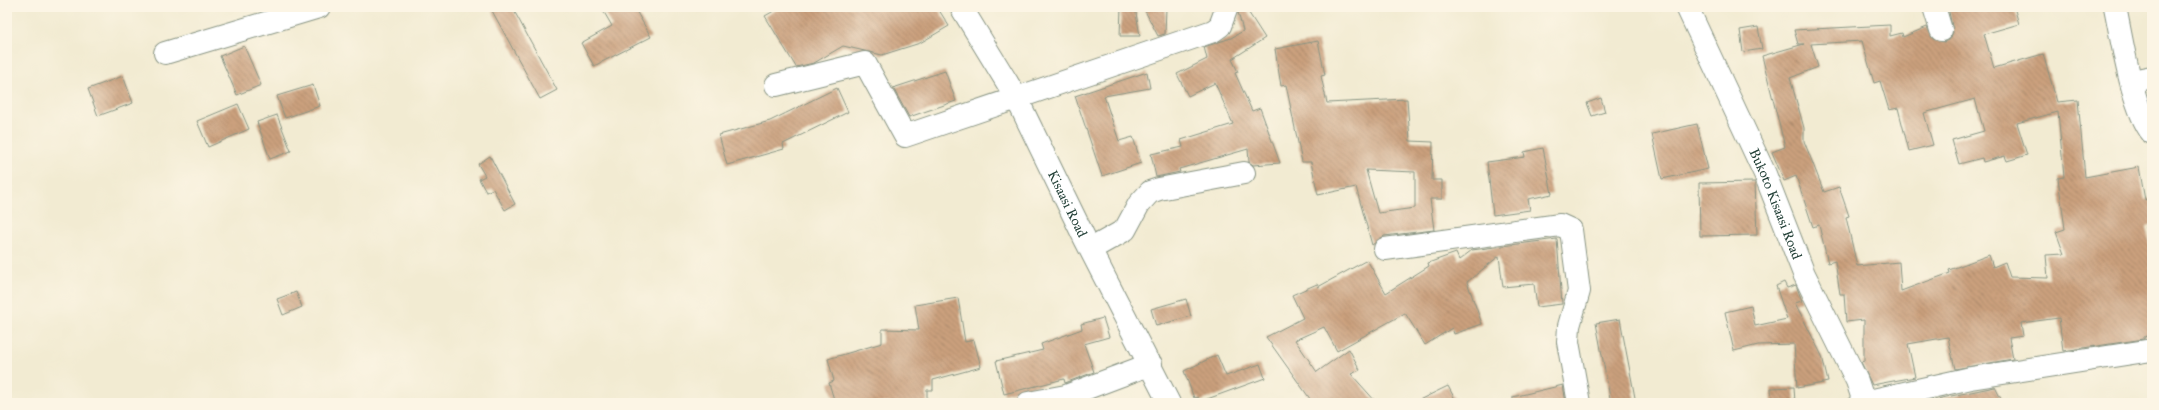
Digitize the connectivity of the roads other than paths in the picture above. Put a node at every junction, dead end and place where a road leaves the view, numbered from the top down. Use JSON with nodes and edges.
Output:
{"nodes":[{"id":1,"x":319,"y":7,"type":"edge"},
{"id":2,"x":961,"y":7,"type":"edge"},
{"id":3,"x":1227,"y":7,"type":"edge"},
{"id":4,"x":1687,"y":7,"type":"edge"},
{"id":5,"x":1934,"y":7,"type":"edge"},
{"id":6,"x":2115,"y":7,"type":"edge"},
{"id":7,"x":1941,"y":30,"type":"dead end"},
{"id":8,"x":165,"y":53,"type":"dead end"},
{"id":9,"x":2142,"y":79,"type":"edge"},
{"id":10,"x":776,"y":85,"type":"dead end"},
{"id":11,"x":1016,"y":97,"type":"junction"},
{"id":12,"x":2152,"y":133,"type":"edge"},
{"id":13,"x":1244,"y":173,"type":"dead end"},
{"id":14,"x":1090,"y":249,"type":"junction"},
{"id":15,"x":1385,"y":249,"type":"dead end"},
{"id":16,"x":2152,"y":350,"type":"edge"},
{"id":17,"x":1151,"y":364,"type":"junction"},
{"id":18,"x":1862,"y":402,"type":"edge"},
{"id":19,"x":1028,"y":403,"type":"edge"},
{"id":20,"x":1169,"y":403,"type":"edge"},
{"id":21,"x":1579,"y":403,"type":"edge"}],
"edges":[{"from":1,"to":8,"type":"street"},
{"from":2,"to":11,"type":"street","name":"Kisaasi Road"},
{"from":3,"to":11,"type":"street"},
{"from":4,"to":18,"type":"street","name":"Bukoto Kisaasi Road"},
{"from":5,"to":7,"type":"street"},
{"from":6,"to":9,"type":"street"},
{"from":9,"to":12,"type":"street"},
{"from":10,"to":11,"type":"street"},
{"from":11,"to":14,"type":"street","name":"Kisaasi Road"},
{"from":13,"to":14,"type":"street"},
{"from":14,"to":17,"type":"street","name":"Kisaasi Road"},
{"from":15,"to":21,"type":"street"},
{"from":16,"to":18,"type":"street"},
{"from":17,"to":19,"type":"street"},
{"from":17,"to":20,"type":"street","name":"Kisaasi Road"}]}
